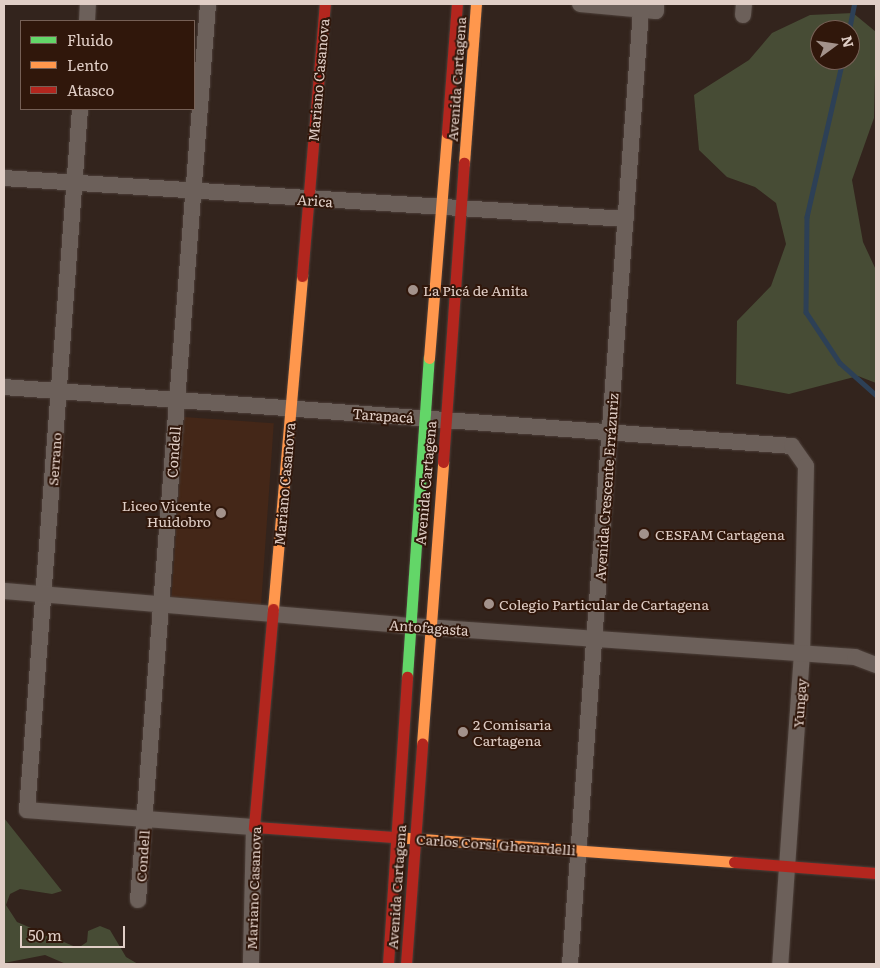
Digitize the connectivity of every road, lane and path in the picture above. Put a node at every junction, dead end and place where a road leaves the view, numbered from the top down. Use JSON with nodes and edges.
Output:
{"nodes":[{"id":1,"x":88,"y":4,"type":"edge"},
{"id":2,"x":208,"y":4,"type":"edge"},
{"id":3,"x":325,"y":4,"type":"edge"},
{"id":4,"x":458,"y":4,"type":"edge"},
{"id":5,"x":476,"y":4,"type":"edge"},
{"id":6,"x":580,"y":4,"type":"edge"},
{"id":7,"x":651,"y":8,"type":"edge"},
{"id":8,"x":87,"y":20,"type":"edge"},
{"id":9,"x":80,"y":110,"type":"edge"},
{"id":10,"x":4,"y":178,"type":"edge"},
{"id":11,"x":75,"y":183,"type":"junction"},
{"id":12,"x":193,"y":191,"type":"junction"},
{"id":13,"x":308,"y":199,"type":"junction"},
{"id":14,"x":440,"y":208,"type":"junction"},
{"id":15,"x":462,"y":209,"type":"junction"},
{"id":16,"x":626,"y":219,"type":"junction"},
{"id":17,"x":4,"y":387,"type":"edge"},
{"id":18,"x":59,"y":391,"type":"junction"},
{"id":19,"x":177,"y":400,"type":"junction"},
{"id":20,"x":290,"y":408,"type":"junction"},
{"id":21,"x":424,"y":418,"type":"junction"},
{"id":22,"x":445,"y":420,"type":"junction"},
{"id":23,"x":610,"y":432,"type":"junction"},
{"id":24,"x":792,"y":446,"type":"joint"},
{"id":25,"x":4,"y":591,"type":"edge"},
{"id":26,"x":43,"y":595,"type":"junction"},
{"id":27,"x":161,"y":605,"type":"junction"},
{"id":28,"x":272,"y":615,"type":"junction"},
{"id":29,"x":411,"y":626,"type":"junction"},
{"id":30,"x":429,"y":627,"type":"junction"},
{"id":31,"x":594,"y":640,"type":"junction"},
{"id":32,"x":802,"y":653,"type":"junction"},
{"id":33,"x":876,"y":665,"type":"edge"},
{"id":34,"x":27,"y":810,"type":"joint"},
{"id":35,"x":145,"y":819,"type":"junction"},
{"id":36,"x":254,"y":827,"type":"junction"},
{"id":37,"x":396,"y":837,"type":"junction"},
{"id":38,"x":415,"y":838,"type":"junction"},
{"id":39,"x":578,"y":850,"type":"junction"},
{"id":40,"x":789,"y":865,"type":"junction"},
{"id":41,"x":876,"y":873,"type":"edge"},
{"id":42,"x":138,"y":900,"type":"dead end"},
{"id":43,"x":251,"y":964,"type":"edge"},
{"id":44,"x":388,"y":964,"type":"edge"},
{"id":45,"x":406,"y":964,"type":"edge"},
{"id":46,"x":570,"y":964,"type":"edge"},
{"id":47,"x":780,"y":964,"type":"edge"}],
"edges":[{"from":1,"to":8,"type":"street"},
{"from":2,"to":12,"type":"street","name":"Condell"},
{"from":3,"to":13,"type":"main road","name":"Mariano Casanova"},
{"from":4,"to":14,"type":"main road","name":"Avenida Cartagena"},
{"from":5,"to":15,"type":"main road","name":"Avenida Cartagena"},
{"from":6,"to":7,"type":"street"},
{"from":7,"to":16,"type":"street","name":"Avenida Crescente Errázuriz"},
{"from":9,"to":11,"type":"street","name":"Serrano"},
{"from":10,"to":11,"type":"street","name":"Arica"},
{"from":11,"to":12,"type":"street","name":"Arica"},
{"from":11,"to":18,"type":"street","name":"Serrano"},
{"from":12,"to":13,"type":"street","name":"Arica"},
{"from":12,"to":19,"type":"street","name":"Condell"},
{"from":13,"to":14,"type":"street","name":"Arica"},
{"from":13,"to":20,"type":"main road","name":"Mariano Casanova"},
{"from":14,"to":15,"type":"street","name":"Arica"},
{"from":14,"to":21,"type":"main road","name":"Avenida Cartagena"},
{"from":15,"to":16,"type":"street","name":"Arica"},
{"from":15,"to":22,"type":"main road","name":"Avenida Cartagena"},
{"from":16,"to":23,"type":"street","name":"Avenida Crescente Errázuriz"},
{"from":17,"to":18,"type":"street","name":"Tarapacá"},
{"from":18,"to":19,"type":"street","name":"Tarapacá"},
{"from":18,"to":26,"type":"street","name":"Serrano"},
{"from":19,"to":20,"type":"street","name":"Tarapacá"},
{"from":19,"to":27,"type":"street","name":"Condell"},
{"from":20,"to":21,"type":"street","name":"Tarapacá"},
{"from":20,"to":28,"type":"main road","name":"Mariano Casanova"},
{"from":21,"to":22,"type":"street","name":"Tarapacá"},
{"from":21,"to":29,"type":"main road","name":"Avenida Cartagena"},
{"from":22,"to":23,"type":"street","name":"Tarapacá"},
{"from":22,"to":30,"type":"main road","name":"Avenida Cartagena"},
{"from":23,"to":24,"type":"street","name":"Tarapacá"},
{"from":23,"to":31,"type":"street","name":"Avenida Crescente Errázuriz"},
{"from":24,"to":32,"type":"street","name":"Yungay"},
{"from":25,"to":26,"type":"street","name":"Antofagasta"},
{"from":26,"to":27,"type":"street","name":"Antofagasta"},
{"from":26,"to":34,"type":"street","name":"Serrano"},
{"from":27,"to":28,"type":"street","name":"Antofagasta"},
{"from":27,"to":35,"type":"street","name":"Condell"},
{"from":28,"to":29,"type":"street","name":"Antofagasta"},
{"from":28,"to":36,"type":"main road","name":"Mariano Casanova"},
{"from":29,"to":30,"type":"street","name":"Antofagasta"},
{"from":29,"to":37,"type":"main road","name":"Avenida Cartagena"},
{"from":30,"to":31,"type":"street","name":"Antofagasta"},
{"from":30,"to":38,"type":"main road","name":"Avenida Cartagena"},
{"from":31,"to":32,"type":"street","name":"Antofagasta"},
{"from":31,"to":39,"type":"street","name":"Avenida Crescente Errázuriz"},
{"from":32,"to":33,"type":"street","name":"Antofagasta"},
{"from":32,"to":40,"type":"street","name":"Yungay"},
{"from":34,"to":35,"type":"street","name":"Carlos Corsi Gherardelli"},
{"from":35,"to":36,"type":"street","name":"Carlos Corsi Gherardelli"},
{"from":35,"to":42,"type":"street","name":"Condell"},
{"from":36,"to":37,"type":"main road","name":"Carlos Corsi Gherardelli"},
{"from":36,"to":43,"type":"street","name":"Mariano Casanova"},
{"from":37,"to":38,"type":"main road","name":"Carlos Corsi Gherardelli"},
{"from":37,"to":44,"type":"main road","name":"Avenida Cartagena"},
{"from":38,"to":39,"type":"main road","name":"Carlos Corsi Gherardelli"},
{"from":38,"to":45,"type":"main road","name":"Avenida Cartagena"},
{"from":39,"to":40,"type":"main road","name":"Carlos Corsi Gherardelli"},
{"from":39,"to":46,"type":"street","name":"Avenida Crescente Errázuriz"},
{"from":40,"to":41,"type":"main road","name":"Carlos Corsi Gherardelli"},
{"from":40,"to":47,"type":"street","name":"Yungay"}]}
